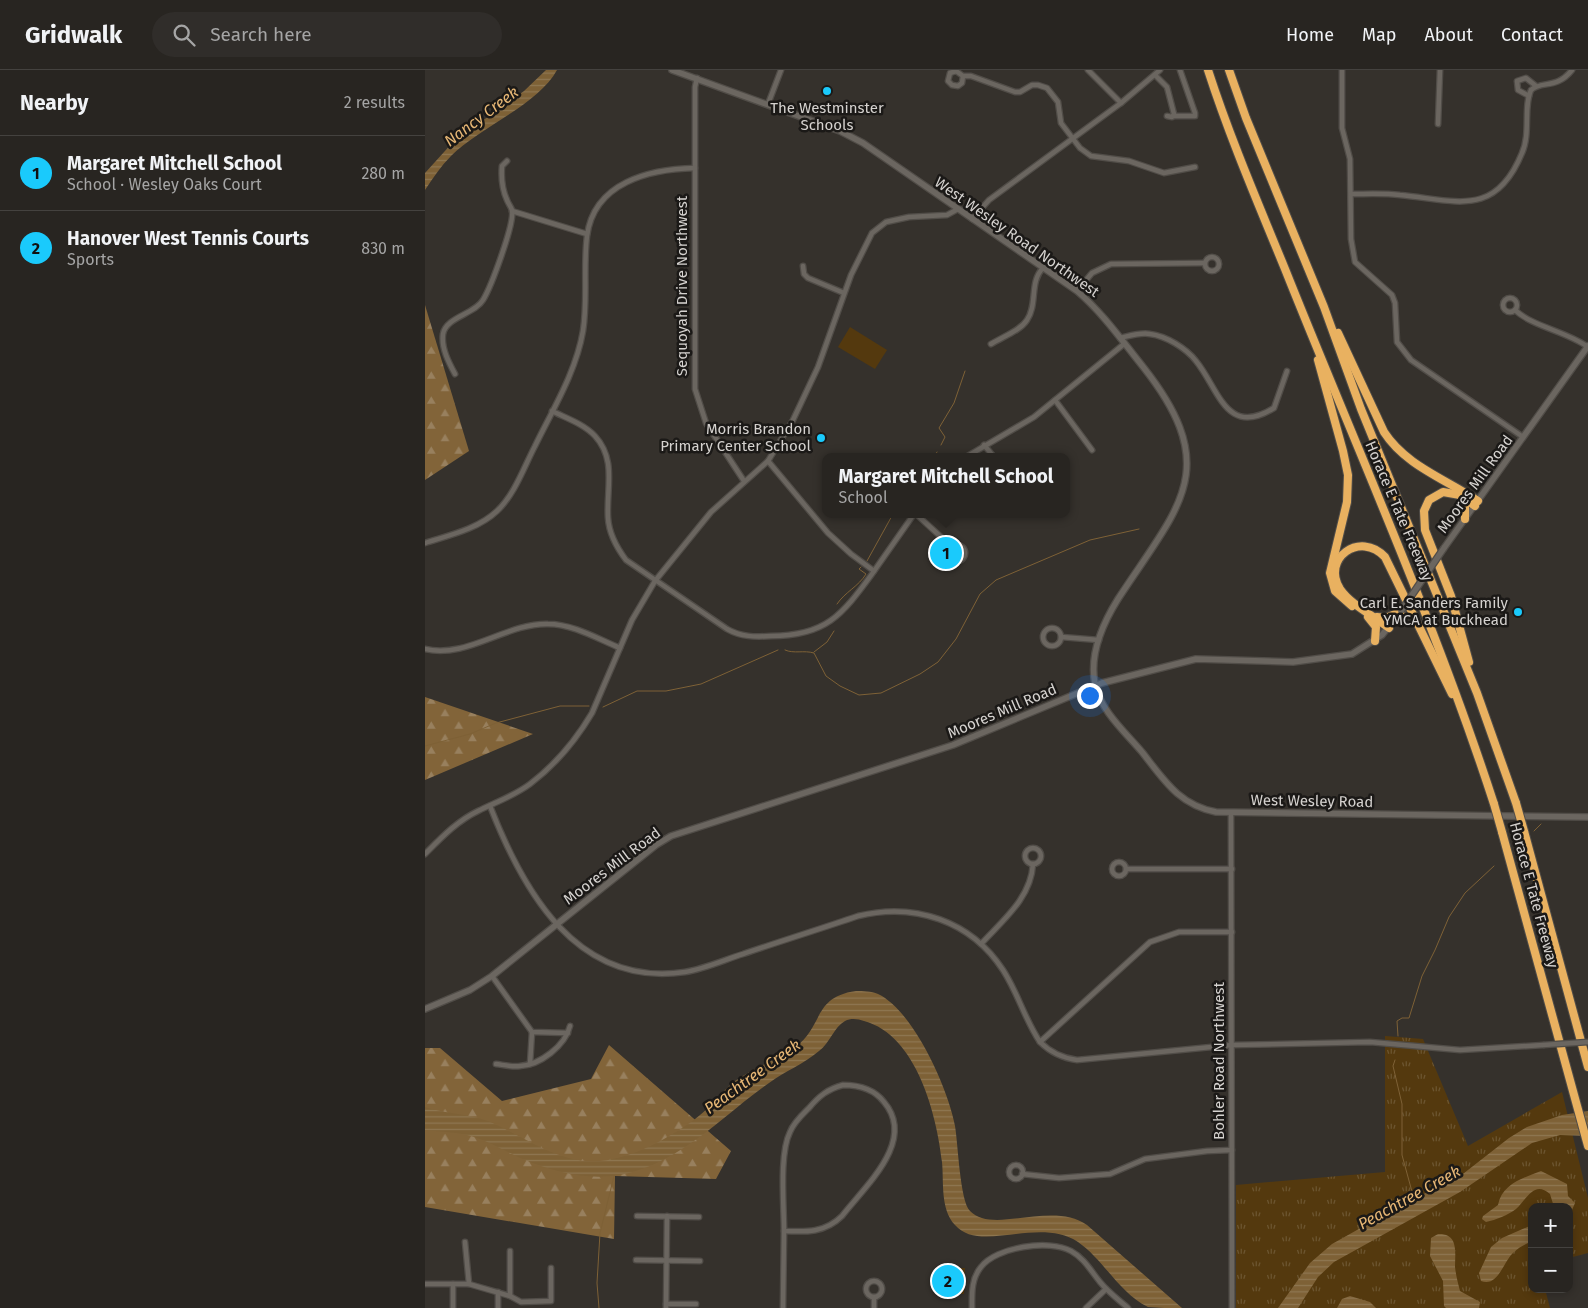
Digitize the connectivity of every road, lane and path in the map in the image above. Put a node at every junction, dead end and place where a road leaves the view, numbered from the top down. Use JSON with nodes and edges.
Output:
{"nodes":[{"id":1,"x":672,"y":70,"type":"edge"},
{"id":2,"x":781,"y":70,"type":"edge"},
{"id":3,"x":1088,"y":70,"type":"edge"},
{"id":4,"x":1159,"y":70,"type":"edge"},
{"id":5,"x":1180,"y":70,"type":"edge"},
{"id":6,"x":1208,"y":70,"type":"edge"},
{"id":7,"x":1229,"y":70,"type":"edge"},
{"id":8,"x":1342,"y":70,"type":"edge"},
{"id":9,"x":1440,"y":70,"type":"edge"},
{"id":10,"x":1572,"y":70,"type":"edge"},
{"id":11,"x":1155,"y":75,"type":"junction"},
{"id":12,"x":963,"y":76,"type":"dead end"},
{"id":13,"x":697,"y":78,"type":"junction"},
{"id":14,"x":1536,"y":86,"type":"junction"},
{"id":15,"x":1529,"y":96,"type":"junction"},
{"id":16,"x":1121,"y":103,"type":"junction"},
{"id":17,"x":768,"y":104,"type":"junction"},
{"id":18,"x":1167,"y":116,"type":"dead end"},
{"id":19,"x":1174,"y":116,"type":"junction"},
{"id":20,"x":1438,"y":124,"type":"dead end"},
{"id":21,"x":1073,"y":138,"type":"junction"},
{"id":22,"x":507,"y":161,"type":"dead end"},
{"id":23,"x":1195,"y":167,"type":"dead end"},
{"id":24,"x":695,"y":168,"type":"junction"},
{"id":25,"x":1351,"y":194,"type":"junction"},
{"id":26,"x":958,"y":210,"type":"junction"},
{"id":27,"x":512,"y":211,"type":"junction"},
{"id":28,"x":971,"y":219,"type":"junction"},
{"id":29,"x":587,"y":234,"type":"junction"},
{"id":30,"x":1205,"y":263,"type":"dead end"},
{"id":31,"x":803,"y":266,"type":"dead end"},
{"id":32,"x":1043,"y":268,"type":"junction"},
{"id":33,"x":1077,"y":291,"type":"junction"},
{"id":34,"x":844,"y":293,"type":"junction"},
{"id":35,"x":1324,"y":307,"type":"junction"},
{"id":36,"x":1515,"y":310,"type":"dead end"},
{"id":37,"x":1120,"y":338,"type":"junction"},
{"id":38,"x":1313,"y":339,"type":"junction"},
{"id":39,"x":991,"y":344,"type":"dead end"},
{"id":40,"x":1124,"y":344,"type":"junction"},
{"id":41,"x":1588,"y":346,"type":"edge"},
{"id":42,"x":1287,"y":371,"type":"dead end"},
{"id":43,"x":455,"y":374,"type":"dead end"},
{"id":44,"x":1055,"y":400,"type":"junction"},
{"id":45,"x":552,"y":411,"type":"junction"},
{"id":46,"x":1523,"y":437,"type":"junction"},
{"id":47,"x":984,"y":445,"type":"junction"},
{"id":48,"x":1092,"y":450,"type":"dead end"},
{"id":49,"x":972,"y":453,"type":"edge"},
{"id":50,"x":991,"y":453,"type":"edge"},
{"id":51,"x":768,"y":461,"type":"junction"},
{"id":52,"x":744,"y":481,"type":"junction"},
{"id":53,"x":1459,"y":495,"type":"junction"},
{"id":54,"x":1477,"y":504,"type":"junction"},
{"id":55,"x":912,"y":518,"type":"edge"},
{"id":56,"x":919,"y":518,"type":"edge"},
{"id":57,"x":1465,"y":519,"type":"junction"},
{"id":58,"x":425,"y":543,"type":"edge"},
{"id":59,"x":952,"y":547,"type":"dead end"},
{"id":60,"x":874,"y":571,"type":"junction"},
{"id":61,"x":655,"y":580,"type":"junction"},
{"id":62,"x":1401,"y":611,"type":"junction"},
{"id":63,"x":1370,"y":617,"type":"junction"},
{"id":64,"x":1388,"y":629,"type":"junction"},
{"id":65,"x":1061,"y":637,"type":"junction"},
{"id":66,"x":1099,"y":640,"type":"junction"},
{"id":67,"x":1375,"y":641,"type":"junction"},
{"id":68,"x":620,"y":648,"type":"junction"},
{"id":69,"x":425,"y":649,"type":"edge"},
{"id":70,"x":1095,"y":685,"type":"junction"},
{"id":71,"x":1477,"y":692,"type":"junction"},
{"id":72,"x":1465,"y":716,"type":"junction"},
{"id":73,"x":490,"y":806,"type":"junction"},
{"id":74,"x":1231,"y":813,"type":"junction"},
{"id":75,"x":1588,"y":817,"type":"edge"},
{"id":76,"x":425,"y":854,"type":"edge"},
{"id":77,"x":1033,"y":864,"type":"dead end"},
{"id":78,"x":1126,"y":869,"type":"dead end"},
{"id":79,"x":1231,"y":869,"type":"junction"},
{"id":80,"x":557,"y":924,"type":"junction"},
{"id":81,"x":1232,"y":932,"type":"junction"},
{"id":82,"x":981,"y":944,"type":"junction"},
{"id":83,"x":492,"y":976,"type":"junction"},
{"id":84,"x":425,"y":1009,"type":"edge"},
{"id":85,"x":570,"y":1026,"type":"dead end"},
{"id":86,"x":532,"y":1032,"type":"junction"},
{"id":87,"x":568,"y":1033,"type":"junction"},
{"id":88,"x":1040,"y":1042,"type":"junction"},
{"id":89,"x":1588,"y":1042,"type":"edge"},
{"id":90,"x":1232,"y":1045,"type":"junction"},
{"id":91,"x":496,"y":1064,"type":"dead end"},
{"id":92,"x":530,"y":1064,"type":"junction"},
{"id":93,"x":1588,"y":1067,"type":"edge"},
{"id":94,"x":1588,"y":1146,"type":"edge"},
{"id":95,"x":1232,"y":1150,"type":"junction"},
{"id":96,"x":1023,"y":1174,"type":"dead end"},
{"id":97,"x":637,"y":1216,"type":"dead end"},
{"id":98,"x":667,"y":1216,"type":"junction"},
{"id":99,"x":699,"y":1217,"type":"dead end"},
{"id":100,"x":784,"y":1231,"type":"junction"},
{"id":101,"x":465,"y":1242,"type":"dead end"},
{"id":102,"x":510,"y":1251,"type":"dead end"},
{"id":103,"x":635,"y":1260,"type":"dead end"},
{"id":104,"x":667,"y":1260,"type":"junction"},
{"id":105,"x":700,"y":1261,"type":"dead end"},
{"id":106,"x":551,"y":1268,"type":"dead end"},
{"id":107,"x":425,"y":1284,"type":"edge"},
{"id":108,"x":453,"y":1284,"type":"junction"},
{"id":109,"x":469,"y":1284,"type":"junction"},
{"id":110,"x":1106,"y":1289,"type":"junction"},
{"id":111,"x":498,"y":1292,"type":"junction"},
{"id":112,"x":510,"y":1296,"type":"junction"},
{"id":113,"x":874,"y":1297,"type":"dead end"},
{"id":114,"x":522,"y":1302,"type":"junction"},
{"id":115,"x":697,"y":1304,"type":"dead end"},
{"id":116,"x":666,"y":1306,"type":"edge"},
{"id":117,"x":453,"y":1308,"type":"edge"},
{"id":118,"x":498,"y":1308,"type":"edge"},
{"id":119,"x":521,"y":1308,"type":"edge"},
{"id":120,"x":525,"y":1308,"type":"edge"},
{"id":121,"x":783,"y":1308,"type":"edge"},
{"id":122,"x":874,"y":1308,"type":"edge"},
{"id":123,"x":972,"y":1308,"type":"edge"},
{"id":124,"x":1085,"y":1308,"type":"edge"},
{"id":125,"x":1128,"y":1308,"type":"edge"},
{"id":126,"x":1233,"y":1308,"type":"edge"}],
"edges":[{"from":1,"to":13,"type":"street","name":"West Wesley Road Northwest"},
{"from":2,"to":17,"type":"street"},
{"from":3,"to":16,"type":"street"},
{"from":4,"to":11,"type":"street"},
{"from":5,"to":19,"type":"street"},
{"from":6,"to":38,"type":"highway","name":"Horace E Tate Freeway"},
{"from":7,"to":35,"type":"highway","name":"Horace E Tate Freeway"},
{"from":8,"to":25,"type":"street"},
{"from":9,"to":20,"type":"street"},
{"from":10,"to":14,"type":"street"},
{"from":11,"to":16,"type":"street"},
{"from":11,"to":19,"type":"street"},
{"from":12,"to":21,"type":"street"},
{"from":13,"to":17,"type":"street","name":"West Wesley Road Northwest"},
{"from":13,"to":24,"type":"street","name":"Sequoyah Drive Northwest"},
{"from":14,"to":15,"type":"street"},
{"from":14,"to":15,"type":"street"},
{"from":15,"to":25,"type":"street"},
{"from":16,"to":21,"type":"street"},
{"from":17,"to":26,"type":"street","name":"West Wesley Road Northwest"},
{"from":18,"to":19,"type":"street"},
{"from":21,"to":23,"type":"street"},
{"from":21,"to":28,"type":"street"},
{"from":22,"to":27,"type":"street"},
{"from":24,"to":29,"type":"street"},
{"from":24,"to":52,"type":"street","name":"Sequoyah Drive Northwest"},
{"from":25,"to":46,"type":"street"},
{"from":26,"to":28,"type":"street","name":"West Wesley Road Northwest"},
{"from":26,"to":34,"type":"street"},
{"from":27,"to":29,"type":"street"},
{"from":27,"to":43,"type":"street"},
{"from":28,"to":32,"type":"street","name":"West Wesley Road Northwest"},
{"from":29,"to":45,"type":"street"},
{"from":30,"to":33,"type":"street"},
{"from":31,"to":34,"type":"street"},
{"from":32,"to":33,"type":"street","name":"West Wesley Road Northwest"},
{"from":32,"to":39,"type":"street"},
{"from":33,"to":37,"type":"street","name":"West Wesley Road Northwest"},
{"from":34,"to":51,"type":"street"},
{"from":35,"to":54,"type":"highway"},
{"from":35,"to":71,"type":"highway","name":"Horace E Tate Freeway"},
{"from":36,"to":41,"type":"street"},
{"from":37,"to":40,"type":"street","name":"West Wesley Road Northwest"},
{"from":37,"to":42,"type":"street"},
{"from":38,"to":63,"type":"highway"},
{"from":38,"to":72,"type":"highway","name":"Horace E Tate Freeway"},
{"from":40,"to":44,"type":"street"},
{"from":40,"to":66,"type":"street","name":"West Wesley Road Northwest"},
{"from":41,"to":46,"type":"street","name":"Moores Mill Road"},
{"from":44,"to":47,"type":"street"},
{"from":44,"to":48,"type":"street"},
{"from":45,"to":58,"type":"street"},
{"from":45,"to":61,"type":"street"},
{"from":46,"to":54,"type":"street","name":"Moores Mill Road"},
{"from":47,"to":49,"type":"street"},
{"from":47,"to":50,"type":"street"},
{"from":51,"to":52,"type":"street"},
{"from":51,"to":60,"type":"street"},
{"from":52,"to":61,"type":"street"},
{"from":53,"to":54,"type":"highway"},
{"from":53,"to":57,"type":"highway"},
{"from":53,"to":71,"type":"highway"},
{"from":54,"to":57,"type":"street","name":"Moores Mill Road"},
{"from":55,"to":60,"type":"street"},
{"from":56,"to":59,"type":"street"},
{"from":57,"to":62,"type":"street","name":"Moores Mill Road","bridge":true},
{"from":60,"to":61,"type":"street"},
{"from":61,"to":68,"type":"street"},
{"from":62,"to":63,"type":"highway"},
{"from":62,"to":64,"type":"street","name":"Moores Mill Road"},
{"from":63,"to":64,"type":"highway"},
{"from":63,"to":67,"type":"highway"},
{"from":63,"to":72,"type":"highway"},
{"from":64,"to":67,"type":"street","name":"Moores Mill Road"},
{"from":65,"to":65,"type":"street"},
{"from":65,"to":66,"type":"street"},
{"from":66,"to":70,"type":"street","name":"West Wesley Road Northwest"},
{"from":67,"to":70,"type":"street","name":"Moores Mill Road"},
{"from":68,"to":69,"type":"street"},
{"from":68,"to":73,"type":"street"},
{"from":70,"to":74,"type":"street","name":"West Wesley Road"},
{"from":70,"to":80,"type":"street","name":"Moores Mill Road"},
{"from":71,"to":93,"type":"highway","name":"Horace E Tate Freeway","bridge":true},
{"from":72,"to":94,"type":"highway","name":"Horace E Tate Freeway","bridge":true},
{"from":73,"to":76,"type":"street"},
{"from":73,"to":80,"type":"street"},
{"from":74,"to":75,"type":"street","name":"West Wesley Road"},
{"from":74,"to":79,"type":"street","name":"Bohler Road Northwest"},
{"from":77,"to":82,"type":"street"},
{"from":78,"to":79,"type":"street"},
{"from":79,"to":81,"type":"street","name":"Bohler Road Northwest"},
{"from":80,"to":82,"type":"street"},
{"from":80,"to":83,"type":"street","name":"Moores Mill Road"},
{"from":81,"to":88,"type":"street"},
{"from":81,"to":90,"type":"street","name":"Bohler Road Northwest"},
{"from":82,"to":88,"type":"street"},
{"from":83,"to":84,"type":"street","name":"Moores Mill Road"},
{"from":83,"to":86,"type":"street"},
{"from":85,"to":87,"type":"street"},
{"from":86,"to":87,"type":"street"},
{"from":86,"to":92,"type":"street"},
{"from":87,"to":92,"type":"street"},
{"from":88,"to":90,"type":"street"},
{"from":89,"to":90,"type":"street","bridge":true},
{"from":90,"to":95,"type":"street","name":"Bohler Road Northwest"},
{"from":91,"to":92,"type":"street"},
{"from":95,"to":96,"type":"street"},
{"from":95,"to":126,"type":"street","name":"Bohler Road Northwest"},
{"from":97,"to":98,"type":"street"},
{"from":98,"to":99,"type":"street"},
{"from":98,"to":104,"type":"street"},
{"from":100,"to":100,"type":"street"},
{"from":100,"to":121,"type":"street"},
{"from":101,"to":109,"type":"street"},
{"from":102,"to":112,"type":"street"},
{"from":103,"to":104,"type":"street"},
{"from":104,"to":105,"type":"street"},
{"from":104,"to":116,"type":"street"},
{"from":106,"to":114,"type":"street"},
{"from":107,"to":108,"type":"street"},
{"from":108,"to":109,"type":"street"},
{"from":108,"to":117,"type":"street"},
{"from":109,"to":111,"type":"street"},
{"from":110,"to":123,"type":"street"},
{"from":110,"to":124,"type":"street"},
{"from":110,"to":125,"type":"street"},
{"from":111,"to":112,"type":"street"},
{"from":111,"to":118,"type":"street"},
{"from":112,"to":114,"type":"street"},
{"from":113,"to":122,"type":"street"},
{"from":114,"to":119,"type":"street"},
{"from":114,"to":120,"type":"street"},
{"from":115,"to":116,"type":"street"}]}
